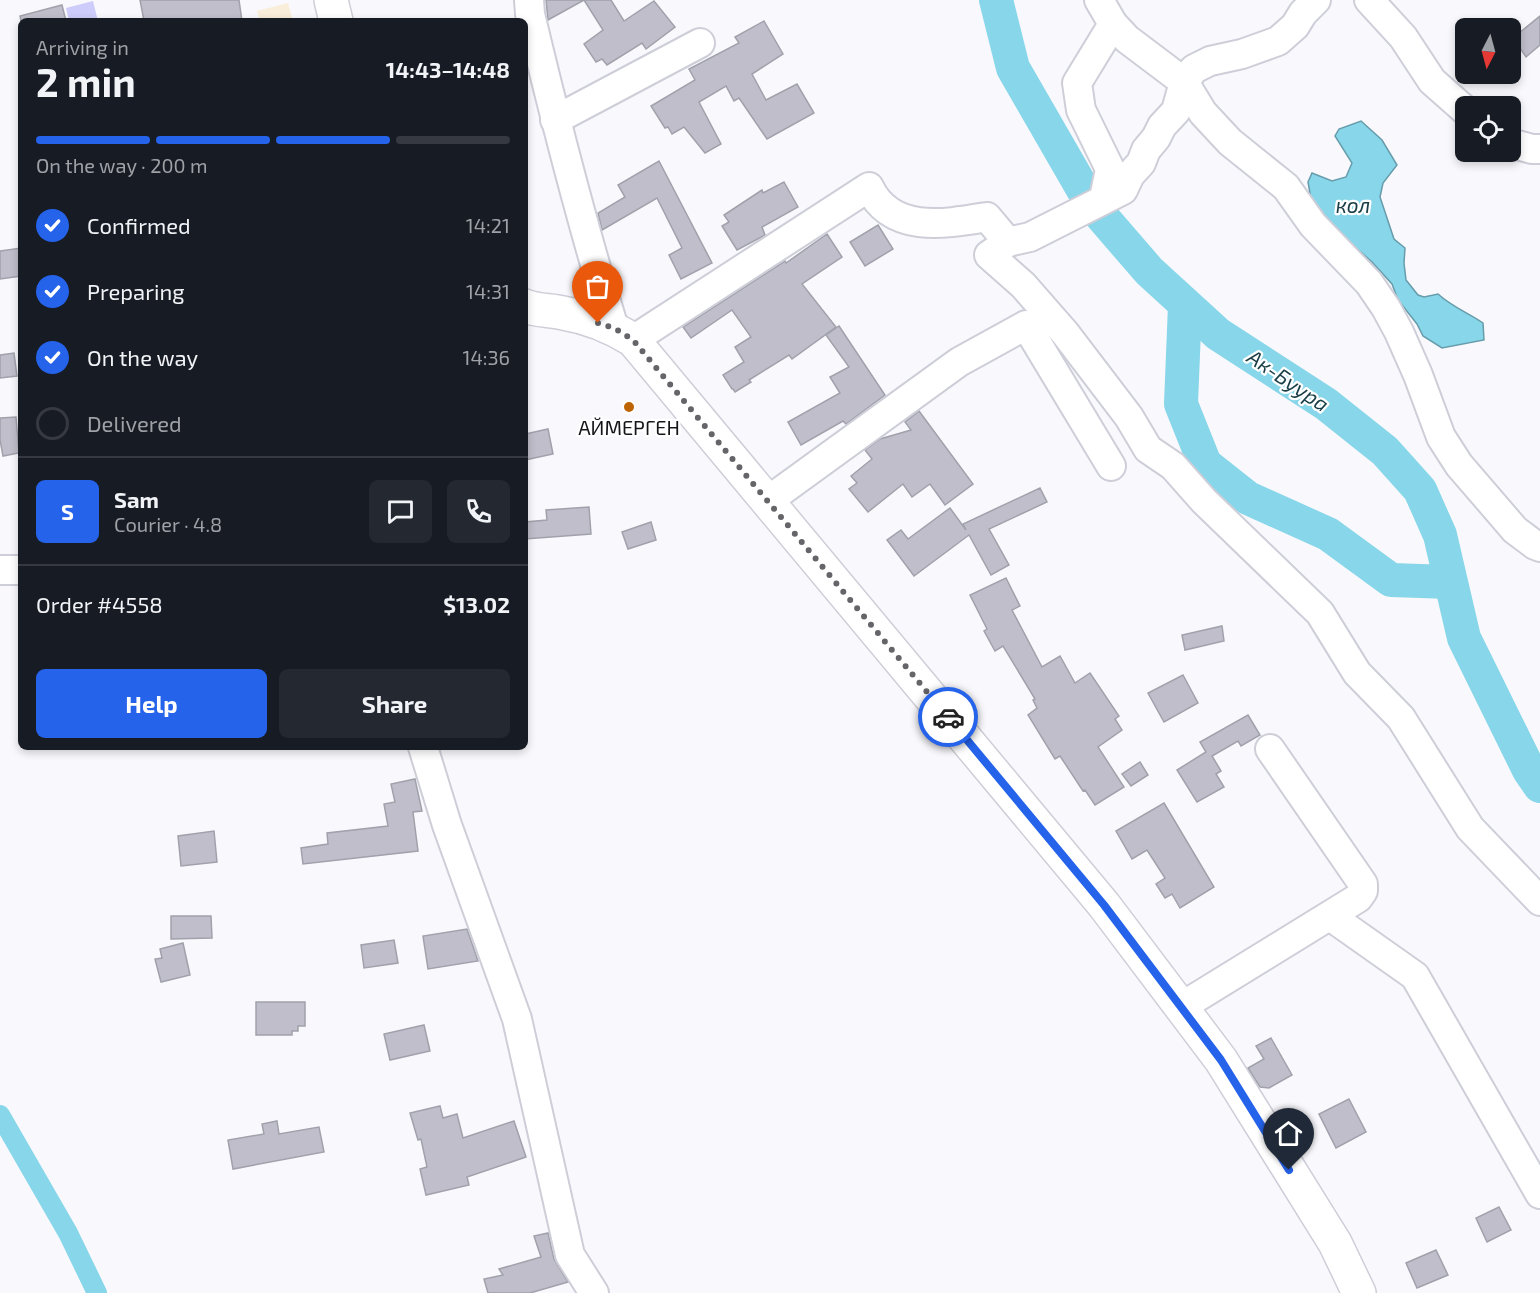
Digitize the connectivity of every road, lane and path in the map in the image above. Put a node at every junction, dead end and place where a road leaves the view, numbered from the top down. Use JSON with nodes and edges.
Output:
{"nodes":[{"id":1,"x":331,"y":0,"type":"edge"},
{"id":2,"x":530,"y":0,"type":"edge"},
{"id":3,"x":1099,"y":0,"type":"edge"},
{"id":4,"x":1316,"y":0,"type":"edge"},
{"id":5,"x":1369,"y":0,"type":"edge"},
{"id":6,"x":335,"y":18,"type":"edge"},
{"id":7,"x":1113,"y":24,"type":"junction"},
{"id":8,"x":700,"y":43,"type":"dead end"},
{"id":9,"x":1184,"y":82,"type":"junction"},
{"id":10,"x":1455,"y":101,"type":"edge"},
{"id":11,"x":555,"y":120,"type":"junction"},
{"id":12,"x":1521,"y":146,"type":"edge"},
{"id":13,"x":1540,"y":149,"type":"edge"},
{"id":14,"x":1104,"y":198,"type":"junction"},
{"id":15,"x":1008,"y":242,"type":"junction"},
{"id":16,"x":541,"y":309,"type":"edge"},
{"id":17,"x":624,"y":334,"type":"junction"},
{"id":18,"x":1111,"y":466,"type":"dead end"},
{"id":19,"x":769,"y":500,"type":"junction"},
{"id":20,"x":1540,"y":547,"type":"edge"},
{"id":21,"x":0,"y":570,"type":"edge"},
{"id":22,"x":18,"y":570,"type":"edge"},
{"id":23,"x":1270,"y":749,"type":"dead end"},
{"id":24,"x":424,"y":750,"type":"edge"},
{"id":25,"x":1540,"y":901,"type":"edge"},
{"id":26,"x":1330,"y":916,"type":"junction"},
{"id":27,"x":1181,"y":1007,"type":"junction"},
{"id":28,"x":1540,"y":1194,"type":"edge"},
{"id":29,"x":594,"y":1293,"type":"edge"},
{"id":30,"x":1359,"y":1293,"type":"edge"}],
"edges":[{"from":1,"to":6,"type":"main road"},
{"from":2,"to":11,"type":"street"},
{"from":3,"to":7,"type":"street"},
{"from":4,"to":9,"type":"street"},
{"from":5,"to":10,"type":"street"},
{"from":7,"to":9,"type":"street"},
{"from":7,"to":14,"type":"street"},
{"from":8,"to":11,"type":"street"},
{"from":9,"to":14,"type":"street"},
{"from":9,"to":20,"type":"street"},
{"from":11,"to":17,"type":"street"},
{"from":12,"to":13,"type":"street"},
{"from":14,"to":15,"type":"street"},
{"from":15,"to":17,"type":"street"},
{"from":15,"to":25,"type":"street"},
{"from":16,"to":17,"type":"main road"},
{"from":17,"to":19,"type":"main road"},
{"from":18,"to":19,"type":"street"},
{"from":19,"to":27,"type":"main road"},
{"from":21,"to":22,"type":"street"},
{"from":23,"to":26,"type":"street"},
{"from":24,"to":29,"type":"street"},
{"from":26,"to":27,"type":"street"},
{"from":26,"to":28,"type":"street"},
{"from":27,"to":30,"type":"main road"}]}
